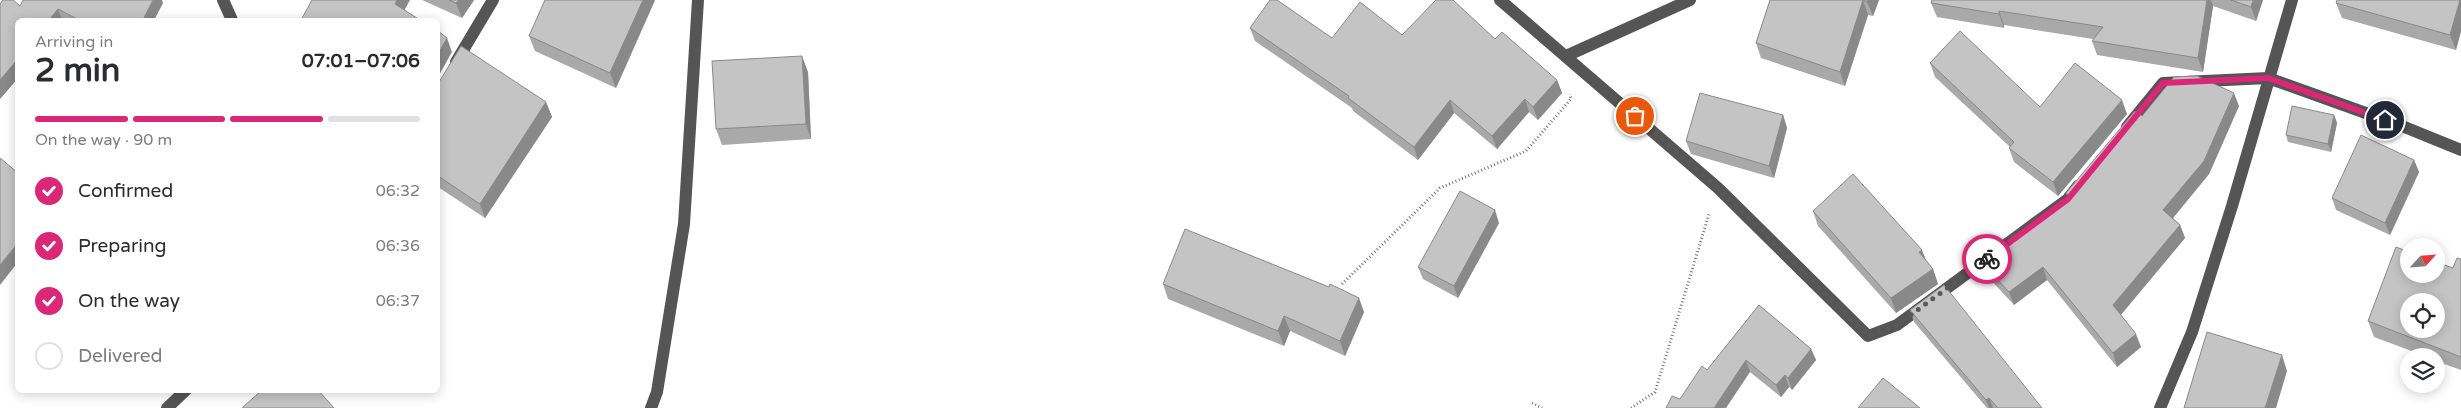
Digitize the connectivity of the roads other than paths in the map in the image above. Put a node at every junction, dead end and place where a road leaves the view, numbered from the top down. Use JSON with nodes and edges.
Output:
{"nodes":[{"id":1,"x":223,"y":0,"type":"edge"},
{"id":2,"x":493,"y":0,"type":"edge"},
{"id":3,"x":698,"y":0,"type":"edge"},
{"id":4,"x":1500,"y":0,"type":"edge"},
{"id":5,"x":1690,"y":0,"type":"edge"},
{"id":6,"x":2292,"y":0,"type":"edge"},
{"id":7,"x":231,"y":18,"type":"edge"},
{"id":8,"x":1566,"y":56,"type":"junction"},
{"id":9,"x":448,"y":75,"type":"edge"},
{"id":10,"x":2268,"y":78,"type":"junction"},
{"id":11,"x":2119,"y":137,"type":"edge"},
{"id":12,"x":2461,"y":150,"type":"edge"},
{"id":13,"x":2087,"y":176,"type":"edge"},
{"id":14,"x":183,"y":393,"type":"edge"},
{"id":15,"x":167,"y":408,"type":"edge"},
{"id":16,"x":651,"y":408,"type":"edge"},
{"id":17,"x":2160,"y":408,"type":"edge"}],
"edges":[{"from":1,"to":7,"type":"street"},
{"from":2,"to":9,"type":"street"},
{"from":3,"to":16,"type":"street"},
{"from":4,"to":8,"type":"street"},
{"from":5,"to":8,"type":"street"},
{"from":6,"to":10,"type":"street"},
{"from":8,"to":13,"type":"street"},
{"from":10,"to":11,"type":"street"},
{"from":10,"to":12,"type":"street"},
{"from":10,"to":17,"type":"street"},
{"from":14,"to":15,"type":"street"}]}
